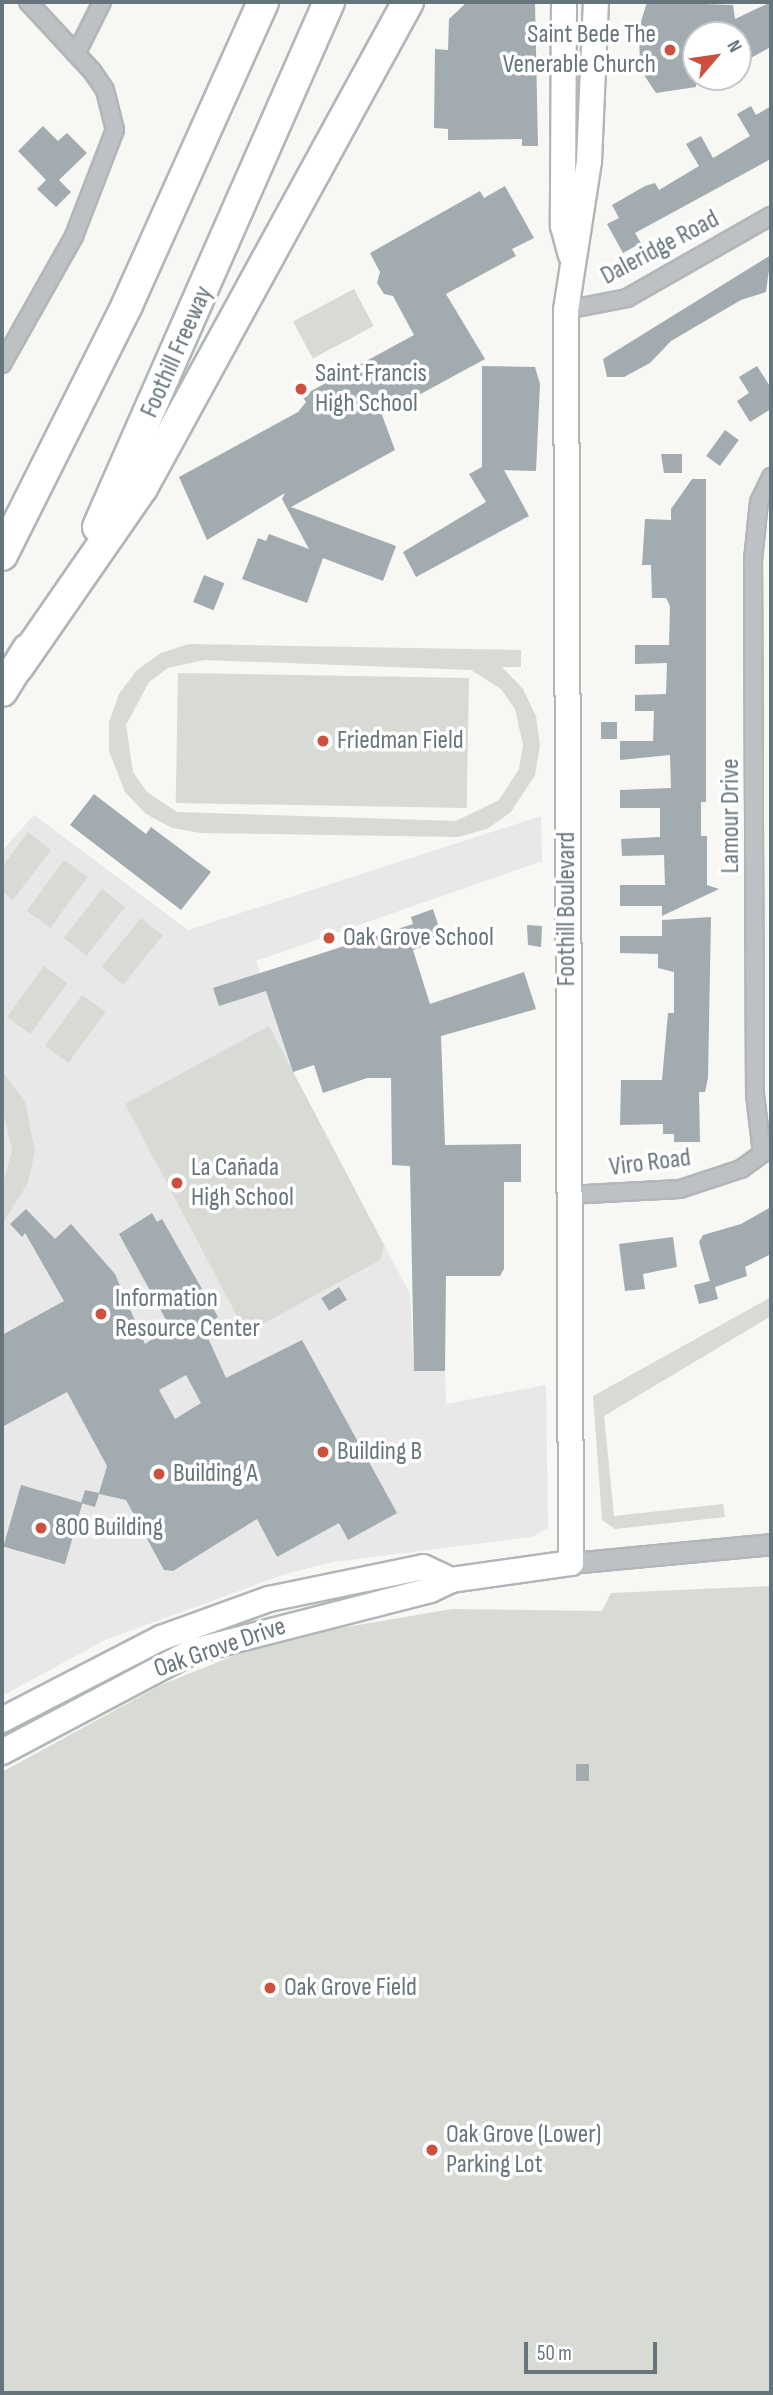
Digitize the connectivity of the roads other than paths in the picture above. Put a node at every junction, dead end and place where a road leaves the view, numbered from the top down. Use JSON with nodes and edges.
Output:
{"nodes":[{"id":1,"x":27,"y":2,"type":"edge"},
{"id":2,"x":102,"y":2,"type":"edge"},
{"id":3,"x":241,"y":2,"type":"edge"},
{"id":4,"x":263,"y":2,"type":"edge"},
{"id":5,"x":329,"y":2,"type":"edge"},
{"id":6,"x":408,"y":2,"type":"edge"},
{"id":7,"x":564,"y":2,"type":"edge"},
{"id":8,"x":596,"y":2,"type":"edge"},
{"id":9,"x":77,"y":52,"type":"junction"},
{"id":10,"x":173,"y":205,"type":"junction"},
{"id":11,"x":771,"y":216,"type":"edge"},
{"id":12,"x":571,"y":255,"type":"junction"},
{"id":13,"x":566,"y":310,"type":"junction"},
{"id":14,"x":2,"y":364,"type":"edge"},
{"id":15,"x":770,"y":478,"type":"edge"},
{"id":16,"x":2,"y":555,"type":"edge"},
{"id":17,"x":10,"y":679,"type":"edge"},
{"id":18,"x":763,"y":762,"type":"edge"},
{"id":19,"x":767,"y":1150,"type":"edge"},
{"id":20,"x":567,"y":1195,"type":"junction"},
{"id":21,"x":771,"y":1544,"type":"edge"},
{"id":22,"x":571,"y":1563,"type":"junction"},
{"id":23,"x":451,"y":1580,"type":"junction"},
{"id":24,"x":2,"y":1720,"type":"edge"},
{"id":25,"x":2,"y":1752,"type":"edge"}],
"edges":[{"from":1,"to":9,"type":"street"},
{"from":2,"to":9,"type":"street"},
{"from":3,"to":10,"type":"highway"},
{"from":4,"to":10,"type":"highway"},
{"from":5,"to":17,"type":"highway","name":"Foothill Freeway"},
{"from":6,"to":17,"type":"highway"},
{"from":7,"to":12,"type":"main road","name":"Foothill Boulevard"},
{"from":8,"to":12,"type":"main road","name":"Foothill Boulevard"},
{"from":9,"to":14,"type":"street"},
{"from":10,"to":16,"type":"highway"},
{"from":11,"to":13,"type":"street","name":"Daleridge Road"},
{"from":12,"to":13,"type":"main road","name":"Foothill Boulevard"},
{"from":13,"to":20,"type":"main road","name":"Foothill Boulevard"},
{"from":15,"to":18,"type":"street","name":"Lamour Drive"},
{"from":18,"to":19,"type":"street","name":"Lamour Drive"},
{"from":19,"to":20,"type":"street","name":"Viro Road"},
{"from":20,"to":22,"type":"main road","name":"Foothill Boulevard"},
{"from":21,"to":22,"type":"street","name":"Oak Grove Drive"},
{"from":22,"to":23,"type":"main road","name":"Oak Grove Drive"},
{"from":23,"to":24,"type":"main road","name":"Oak Grove Drive"},
{"from":23,"to":25,"type":"main road","name":"Oak Grove Drive"}]}
